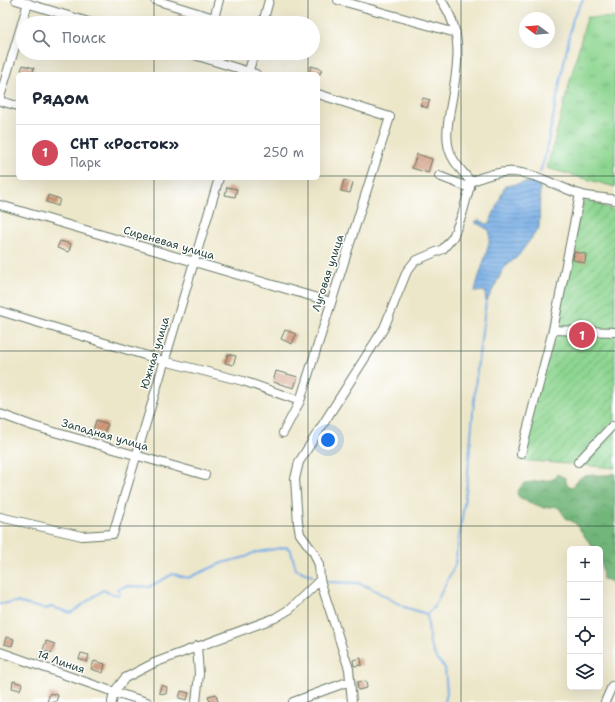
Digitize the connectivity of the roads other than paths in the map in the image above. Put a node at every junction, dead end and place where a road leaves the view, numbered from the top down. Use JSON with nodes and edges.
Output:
{"nodes":[{"id":1,"x":16,"y":0,"type":"edge"},
{"id":2,"x":155,"y":0,"type":"edge"},
{"id":3,"x":219,"y":0,"type":"edge"},
{"id":4,"x":269,"y":0,"type":"edge"},
{"id":5,"x":338,"y":0,"type":"edge"},
{"id":6,"x":441,"y":0,"type":"edge"},
{"id":7,"x":28,"y":3,"type":"junction"},
{"id":8,"x":24,"y":16,"type":"edge"},
{"id":9,"x":70,"y":16,"type":"edge"},
{"id":10,"x":207,"y":16,"type":"edge"},
{"id":11,"x":215,"y":16,"type":"edge"},
{"id":12,"x":265,"y":16,"type":"edge"},
{"id":13,"x":456,"y":33,"type":"junction"},
{"id":14,"x":16,"y":43,"type":"edge"},
{"id":15,"x":210,"y":60,"type":"edge"},
{"id":16,"x":253,"y":60,"type":"edge"},
{"id":17,"x":248,"y":72,"type":"edge"},
{"id":18,"x":251,"y":72,"type":"edge"},
{"id":19,"x":320,"y":95,"type":"edge"},
{"id":20,"x":0,"y":97,"type":"edge"},
{"id":21,"x":0,"y":100,"type":"edge"},
{"id":22,"x":16,"y":105,"type":"edge"},
{"id":23,"x":439,"y":176,"type":"dead end"},
{"id":24,"x":218,"y":180,"type":"edge"},
{"id":25,"x":470,"y":185,"type":"junction"},
{"id":26,"x":580,"y":194,"type":"junction"},
{"id":27,"x":615,"y":200,"type":"edge"},
{"id":28,"x":0,"y":205,"type":"edge"},
{"id":29,"x":195,"y":261,"type":"junction"},
{"id":30,"x":331,"y":302,"type":"junction"},
{"id":31,"x":0,"y":312,"type":"edge"},
{"id":32,"x":553,"y":330,"type":"junction"},
{"id":33,"x":615,"y":332,"type":"edge"},
{"id":34,"x":164,"y":361,"type":"junction"},
{"id":35,"x":300,"y":400,"type":"junction"},
{"id":36,"x":0,"y":414,"type":"edge"},
{"id":37,"x":614,"y":426,"type":"edge"},
{"id":38,"x":283,"y":433,"type":"dead end"},
{"id":39,"x":521,"y":454,"type":"dead end"},
{"id":40,"x":136,"y":455,"type":"junction"},
{"id":41,"x":578,"y":462,"type":"dead end"},
{"id":42,"x":205,"y":475,"type":"dead end"},
{"id":43,"x":0,"y":517,"type":"edge"},
{"id":44,"x":320,"y":580,"type":"junction"},
{"id":45,"x":197,"y":646,"type":"junction"},
{"id":46,"x":0,"y":652,"type":"edge"},
{"id":47,"x":350,"y":681,"type":"junction"},
{"id":48,"x":612,"y":686,"type":"dead end"},
{"id":49,"x":114,"y":692,"type":"junction"},
{"id":50,"x":112,"y":702,"type":"edge"},
{"id":51,"x":148,"y":702,"type":"edge"},
{"id":52,"x":196,"y":702,"type":"edge"},
{"id":53,"x":293,"y":702,"type":"edge"},
{"id":54,"x":352,"y":702,"type":"edge"},
{"id":55,"x":605,"y":702,"type":"edge"}],
"edges":[{"from":1,"to":7,"type":"street"},
{"from":2,"to":10,"type":"street"},
{"from":3,"to":11,"type":"street"},
{"from":4,"to":12,"type":"street"},
{"from":5,"to":13,"type":"street"},
{"from":6,"to":13,"type":"street"},
{"from":7,"to":8,"type":"street"},
{"from":7,"to":9,"type":"street"},
{"from":13,"to":25,"type":"street"},
{"from":14,"to":20,"type":"street"},
{"from":15,"to":17,"type":"street"},
{"from":16,"to":18,"type":"street"},
{"from":19,"to":30,"type":"street","name":"Луговая улица"},
{"from":21,"to":22,"type":"street"},
{"from":23,"to":25,"type":"street"},
{"from":24,"to":29,"type":"street","name":"Южная улица"},
{"from":25,"to":26,"type":"street"},
{"from":25,"to":44,"type":"street"},
{"from":26,"to":27,"type":"street"},
{"from":26,"to":32,"type":"street"},
{"from":28,"to":29,"type":"street","name":"Сиреневая улица"},
{"from":29,"to":30,"type":"street","name":"Сиреневая улица"},
{"from":29,"to":34,"type":"street","name":"Южная улица"},
{"from":30,"to":35,"type":"street","name":"Луговая улица"},
{"from":31,"to":34,"type":"street"},
{"from":32,"to":33,"type":"street"},
{"from":32,"to":39,"type":"street"},
{"from":34,"to":35,"type":"street"},
{"from":34,"to":40,"type":"street","name":"Южная улица"},
{"from":35,"to":38,"type":"street","name":"Луговая улица"},
{"from":36,"to":40,"type":"street","name":"Западная улица"},
{"from":37,"to":41,"type":"street"},
{"from":40,"to":42,"type":"street","name":"Западная улица"},
{"from":40,"to":43,"type":"street","name":"Южная улица"},
{"from":44,"to":45,"type":"street"},
{"from":44,"to":47,"type":"street"},
{"from":45,"to":49,"type":"street"},
{"from":45,"to":52,"type":"street"},
{"from":46,"to":49,"type":"street","name":"14 Линия"},
{"from":47,"to":53,"type":"street"},
{"from":47,"to":54,"type":"street"},
{"from":48,"to":55,"type":"street"},
{"from":49,"to":50,"type":"street"},
{"from":49,"to":51,"type":"street","name":"14 Линия"}]}
